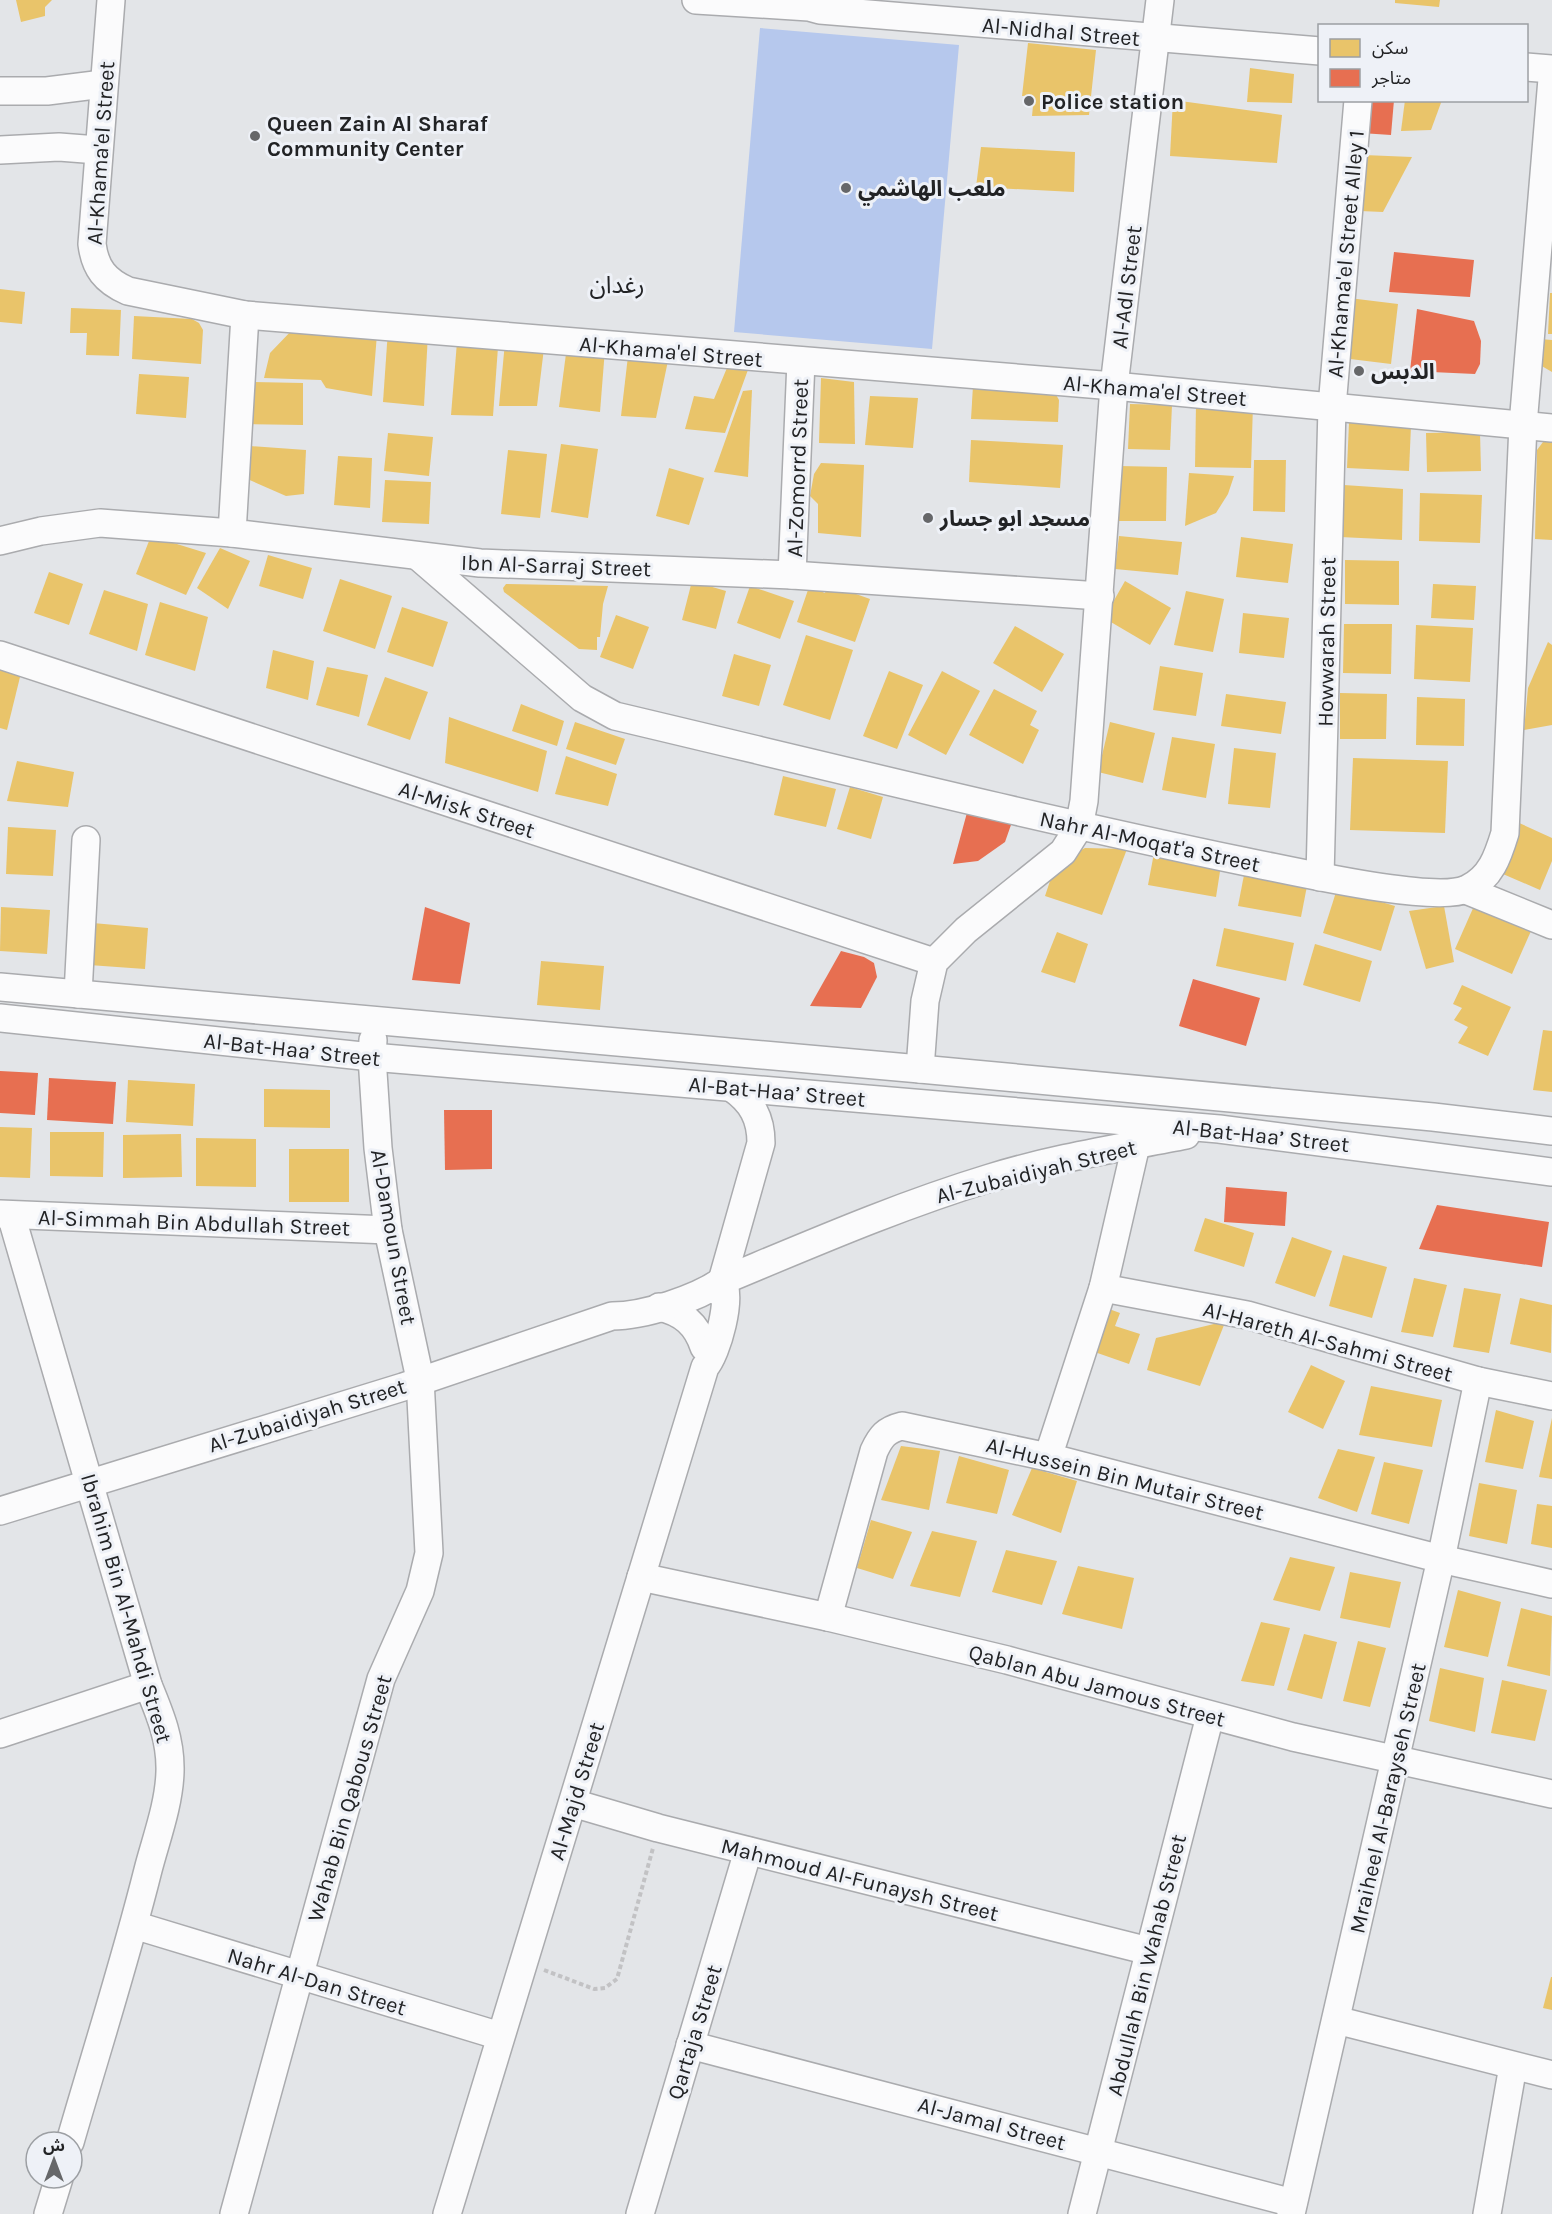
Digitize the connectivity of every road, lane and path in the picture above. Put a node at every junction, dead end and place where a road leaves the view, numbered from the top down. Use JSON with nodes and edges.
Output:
{"nodes":[{"id":1,"x":111,"y":0,"type":"edge"},
{"id":2,"x":696,"y":0,"type":"edge"},
{"id":3,"x":1160,"y":0,"type":"edge"},
{"id":4,"x":808,"y":3,"type":"edge"},
{"id":5,"x":1156,"y":39,"type":"junction"},
{"id":6,"x":1318,"y":51,"type":"edge"},
{"id":7,"x":1528,"y":67,"type":"edge"},
{"id":8,"x":1552,"y":69,"type":"edge"},
{"id":9,"x":1552,"y":79,"type":"edge"},
{"id":10,"x":103,"y":84,"type":"junction"},
{"id":11,"x":0,"y":91,"type":"edge"},
{"id":12,"x":1358,"y":102,"type":"edge"},
{"id":13,"x":0,"y":150,"type":"edge"},
{"id":14,"x":99,"y":150,"type":"junction"},
{"id":15,"x":245,"y":315,"type":"junction"},
{"id":16,"x":801,"y":362,"type":"junction"},
{"id":17,"x":1114,"y":386,"type":"junction"},
{"id":18,"x":1332,"y":407,"type":"junction"},
{"id":19,"x":1522,"y":425,"type":"junction"},
{"id":20,"x":1552,"y":428,"type":"edge"},
{"id":21,"x":232,"y":533,"type":"junction"},
{"id":22,"x":0,"y":542,"type":"edge"},
{"id":23,"x":420,"y":558,"type":"junction"},
{"id":24,"x":792,"y":575,"type":"junction"},
{"id":25,"x":1100,"y":596,"type":"junction"},
{"id":26,"x":0,"y":655,"type":"edge"},
{"id":27,"x":1079,"y":827,"type":"junction"},
{"id":28,"x":86,"y":840,"type":"dead end"},
{"id":29,"x":1320,"y":877,"type":"junction"},
{"id":30,"x":1466,"y":890,"type":"junction"},
{"id":31,"x":1552,"y":925,"type":"edge"},
{"id":32,"x":934,"y":962,"type":"junction"},
{"id":33,"x":0,"y":987,"type":"edge"},
{"id":34,"x":78,"y":994,"type":"junction"},
{"id":35,"x":0,"y":1018,"type":"edge"},
{"id":36,"x":375,"y":1022,"type":"junction"},
{"id":37,"x":372,"y":1057,"type":"junction"},
{"id":38,"x":920,"y":1069,"type":"junction"},
{"id":39,"x":732,"y":1088,"type":"junction"},
{"id":40,"x":1219,"y":1129,"type":"junction"},
{"id":41,"x":1552,"y":1131,"type":"edge"},
{"id":42,"x":1136,"y":1145,"type":"junction"},
{"id":43,"x":1552,"y":1172,"type":"edge"},
{"id":44,"x":6,"y":1214,"type":"edge"},
{"id":45,"x":388,"y":1230,"type":"junction"},
{"id":46,"x":764,"y":1264,"type":"junction"},
{"id":47,"x":722,"y":1281,"type":"junction"},
{"id":48,"x":1103,"y":1288,"type":"junction"},
{"id":49,"x":659,"y":1307,"type":"junction"},
{"id":50,"x":723,"y":1315,"type":"junction"},
{"id":51,"x":612,"y":1316,"type":"junction"},
{"id":52,"x":704,"y":1357,"type":"junction"},
{"id":53,"x":420,"y":1379,"type":"junction"},
{"id":54,"x":1478,"y":1381,"type":"junction"},
{"id":55,"x":1552,"y":1396,"type":"edge"},
{"id":56,"x":1048,"y":1457,"type":"junction"},
{"id":57,"x":90,"y":1481,"type":"junction"},
{"id":58,"x":0,"y":1511,"type":"edge"},
{"id":59,"x":1441,"y":1559,"type":"junction"},
{"id":60,"x":641,"y":1577,"type":"junction"},
{"id":61,"x":1552,"y":1584,"type":"edge"},
{"id":62,"x":828,"y":1617,"type":"junction"},
{"id":63,"x":148,"y":1685,"type":"junction"},
{"id":64,"x":1210,"y":1716,"type":"junction"},
{"id":65,"x":0,"y":1734,"type":"edge"},
{"id":66,"x":1395,"y":1760,"type":"junction"},
{"id":67,"x":1552,"y":1794,"type":"edge"},
{"id":68,"x":573,"y":1803,"type":"junction"},
{"id":69,"x":658,"y":1828,"type":"junction"},
{"id":70,"x":748,"y":1851,"type":"junction"},
{"id":71,"x":134,"y":1925,"type":"junction"},
{"id":72,"x":1149,"y":1951,"type":"junction"},
{"id":73,"x":524,"y":1963,"type":"junction"},
{"id":74,"x":299,"y":1976,"type":"junction"},
{"id":75,"x":1336,"y":2020,"type":"junction"},
{"id":76,"x":500,"y":2036,"type":"junction"},
{"id":77,"x":690,"y":2045,"type":"junction"},
{"id":78,"x":1513,"y":2066,"type":"junction"},
{"id":79,"x":1552,"y":2075,"type":"edge"},
{"id":80,"x":73,"y":2130,"type":"edge"},
{"id":81,"x":1097,"y":2151,"type":"junction"},
{"id":82,"x":55,"y":2190,"type":"edge"},
{"id":83,"x":1292,"y":2208,"type":"edge"},
{"id":84,"x":48,"y":2214,"type":"edge"},
{"id":85,"x":234,"y":2214,"type":"edge"},
{"id":86,"x":447,"y":2214,"type":"edge"},
{"id":87,"x":640,"y":2214,"type":"edge"},
{"id":88,"x":1082,"y":2214,"type":"edge"},
{"id":89,"x":1487,"y":2214,"type":"edge"}],
"edges":[{"from":1,"to":10,"type":"street","name":"Al-Khama'el Street"},
{"from":2,"to":4,"type":"street","name":"Al-Nidhal Street"},
{"from":3,"to":5,"type":"street","name":"Al-Adl Street"},
{"from":4,"to":5,"type":"street","name":"Al-Nidhal Street"},
{"from":5,"to":6,"type":"street","name":"Al-Nidhal Street"},
{"from":5,"to":17,"type":"street","name":"Al-Adl Street"},
{"from":7,"to":8,"type":"street"},
{"from":9,"to":19,"type":"street"},
{"from":10,"to":11,"type":"street"},
{"from":10,"to":14,"type":"street","name":"Al-Khama'el Street"},
{"from":12,"to":18,"type":"street","name":"Al-Khama'el Street Alley 1"},
{"from":13,"to":14,"type":"street"},
{"from":14,"to":15,"type":"street","name":"Al-Khama'el Street"},
{"from":15,"to":16,"type":"street","name":"Al-Khama'el Street"},
{"from":15,"to":21,"type":"street"},
{"from":16,"to":17,"type":"street","name":"Al-Khama'el Street"},
{"from":16,"to":24,"type":"street","name":"Al-Zomorrd Street"},
{"from":17,"to":18,"type":"street","name":"Al-Khama'el Street"},
{"from":17,"to":25,"type":"street","name":"Al-Adl Street"},
{"from":18,"to":19,"type":"street","name":"Al-Khama'el Street"},
{"from":18,"to":29,"type":"street","name":"Howwarah Street"},
{"from":19,"to":20,"type":"street","name":"Al-Khama'el Street"},
{"from":19,"to":30,"type":"street"},
{"from":21,"to":22,"type":"street","name":"Ibn Al-Sarraj Street"},
{"from":21,"to":23,"type":"street","name":"Ibn Al-Sarraj Street"},
{"from":23,"to":24,"type":"street","name":"Ibn Al-Sarraj Street"},
{"from":23,"to":27,"type":"street","name":"Nahr Al-Moqat'a Street"},
{"from":24,"to":25,"type":"street","name":"Ibn Al-Sarraj Street"},
{"from":25,"to":27,"type":"street","name":"Al-Adl Street"},
{"from":26,"to":32,"type":"street","name":"Al-Misk Street"},
{"from":27,"to":29,"type":"street","name":"Nahr Al-Moqat'a Street"},
{"from":27,"to":32,"type":"street"},
{"from":28,"to":34,"type":"street"},
{"from":29,"to":30,"type":"street","name":"Nahr Al-Moqat'a Street"},
{"from":30,"to":31,"type":"street"},
{"from":32,"to":38,"type":"street"},
{"from":33,"to":34,"type":"street","name":"Al-Bat-Haa’ Street"},
{"from":34,"to":36,"type":"street","name":"Al-Bat-Haa’ Street"},
{"from":35,"to":37,"type":"street","name":"Al-Bat-Haa’ Street"},
{"from":36,"to":37,"type":"street","name":"Al-Damoun Street"},
{"from":36,"to":38,"type":"street","name":"Al-Bat-Haa’ Street"},
{"from":37,"to":39,"type":"street","name":"Al-Bat-Haa’ Street"},
{"from":37,"to":45,"type":"street","name":"Al-Damoun Street"},
{"from":38,"to":41,"type":"street","name":"Al-Bat-Haa’ Street"},
{"from":39,"to":40,"type":"street","name":"Al-Bat-Haa’ Street"},
{"from":39,"to":47,"type":"street","name":"Al-Majd Street"},
{"from":40,"to":42,"type":"street","name":"Al-Zubaidiyah Street"},
{"from":40,"to":43,"type":"street","name":"Al-Bat-Haa’ Street"},
{"from":42,"to":46,"type":"street","name":"Al-Zubaidiyah Street"},
{"from":42,"to":48,"type":"street"},
{"from":44,"to":45,"type":"street","name":"Al-Simmah Bin Abdullah Street"},
{"from":44,"to":57,"type":"street","name":"Ibrahim Bin Al-Mahdi Street"},
{"from":45,"to":53,"type":"street","name":"Al-Damoun Street"},
{"from":46,"to":47,"type":"street","name":"Al-Zubaidiyah Street"},
{"from":46,"to":50,"type":"street"},
{"from":47,"to":49,"type":"street","name":"Al-Zubaidiyah Street"},
{"from":47,"to":50,"type":"street","name":"Al-Majd Street"},
{"from":47,"to":51,"type":"street","name":"Al-Zubaidiyah Street"},
{"from":47,"to":52,"type":"street","name":"Al-Majd Street"},
{"from":48,"to":54,"type":"street","name":"Al-Hareth Al-Sahmi Street"},
{"from":48,"to":56,"type":"street"},
{"from":49,"to":51,"type":"street","name":"Al-Zubaidiyah Street"},
{"from":49,"to":52,"type":"street"},
{"from":50,"to":52,"type":"street","name":"Al-Majd Street"},
{"from":51,"to":53,"type":"street","name":"Al-Zubaidiyah Street"},
{"from":52,"to":60,"type":"street","name":"Al-Majd Street"},
{"from":53,"to":57,"type":"street","name":"Al-Zubaidiyah Street"},
{"from":53,"to":74,"type":"street","name":"Wahab Bin Qabous Street"},
{"from":54,"to":55,"type":"street","name":"Al-Hareth Al-Sahmi Street"},
{"from":54,"to":59,"type":"street","name":"Mraiheel Al-Barayseh Street"},
{"from":56,"to":59,"type":"street","name":"Al-Hussein Bin Mutair Street"},
{"from":56,"to":62,"type":"street","name":"Al-Hussein Bin Mutair Street"},
{"from":57,"to":58,"type":"street","name":"Al-Zubaidiyah Street"},
{"from":57,"to":63,"type":"street","name":"Ibrahim Bin Al-Mahdi Street"},
{"from":59,"to":61,"type":"street","name":"Al-Hussein Bin Mutair Street"},
{"from":59,"to":66,"type":"street","name":"Mraiheel Al-Barayseh Street"},
{"from":60,"to":62,"type":"street","name":"Qablan Abu Jamous Street"},
{"from":60,"to":68,"type":"street","name":"Al-Majd Street"},
{"from":62,"to":64,"type":"street","name":"Qablan Abu Jamous Street"},
{"from":63,"to":65,"type":"street"},
{"from":63,"to":71,"type":"street","name":"Ibrahim Bin Al-Mahdi Street"},
{"from":64,"to":66,"type":"street","name":"Qablan Abu Jamous Street"},
{"from":64,"to":72,"type":"street","name":"Abdullah Bin Wahab Street"},
{"from":66,"to":67,"type":"street","name":"Qablan Abu Jamous Street"},
{"from":66,"to":75,"type":"street","name":"Mraiheel Al-Barayseh Street"},
{"from":68,"to":69,"type":"street","name":"Mahmoud Al-Funaysh Street"},
{"from":68,"to":73,"type":"street","name":"Al-Majd Street"},
{"from":69,"to":70,"type":"street","name":"Mahmoud Al-Funaysh Street"},
{"from":69,"to":73,"type":"path"},
{"from":70,"to":72,"type":"street","name":"Mahmoud Al-Funaysh Street"},
{"from":70,"to":77,"type":"street","name":"Qartaja Street"},
{"from":71,"to":74,"type":"street","name":"Nahr Al-Dan Street"},
{"from":71,"to":80,"type":"street","name":"Ibrahim Bin Al-Mahdi Street"},
{"from":72,"to":81,"type":"street","name":"Abdullah Bin Wahab Street"},
{"from":73,"to":76,"type":"street","name":"Al-Majd Street"},
{"from":74,"to":76,"type":"street","name":"Nahr Al-Dan Street"},
{"from":74,"to":85,"type":"street","name":"Wahab Bin Qabous Street"},
{"from":75,"to":78,"type":"street"},
{"from":75,"to":83,"type":"street","name":"Mraiheel Al-Barayseh Street"},
{"from":76,"to":86,"type":"street","name":"Al-Majd Street"},
{"from":77,"to":81,"type":"street","name":"Al-Jamal Street"},
{"from":77,"to":87,"type":"street","name":"Qartaja Street"},
{"from":78,"to":79,"type":"street"},
{"from":78,"to":89,"type":"street"},
{"from":81,"to":83,"type":"street","name":"Al-Jamal Street"},
{"from":81,"to":88,"type":"street","name":"Abdullah Bin Wahab Street"},
{"from":82,"to":84,"type":"street"}]}
